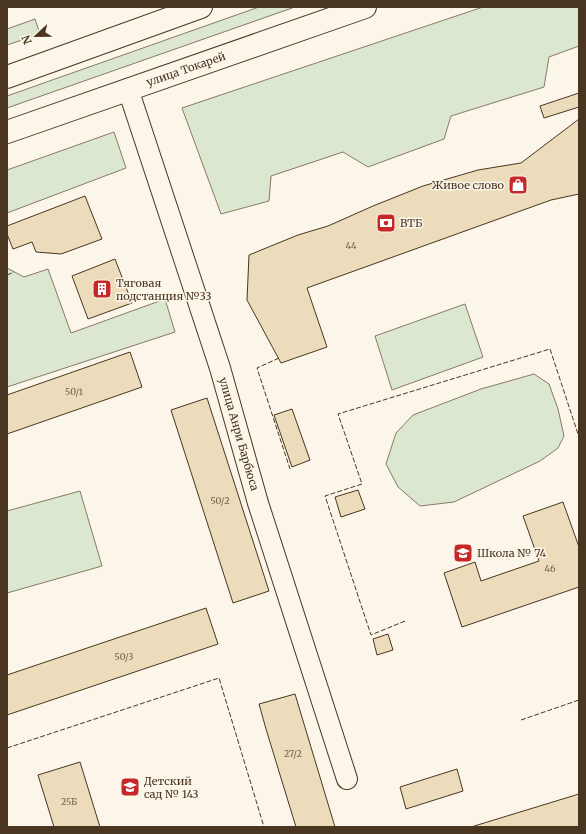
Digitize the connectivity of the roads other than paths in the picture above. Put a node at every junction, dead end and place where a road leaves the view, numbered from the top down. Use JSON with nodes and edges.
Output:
{"nodes":[{"id":1,"x":201,"y":7,"type":"edge"},
{"id":2,"x":365,"y":7,"type":"edge"},
{"id":3,"x":7,"y":77,"type":"edge"},
{"id":4,"x":128,"y":89,"type":"junction"},
{"id":5,"x":7,"y":132,"type":"edge"},
{"id":6,"x":347,"y":779,"type":"dead end"}],
"edges":[{"from":1,"to":3,"type":"main road"},
{"from":2,"to":4,"type":"main road","name":"улица Токарей"},
{"from":4,"to":5,"type":"main road","name":"улица Токарей"},
{"from":4,"to":6,"type":"street","name":"улица Анри Барбюса"}]}
